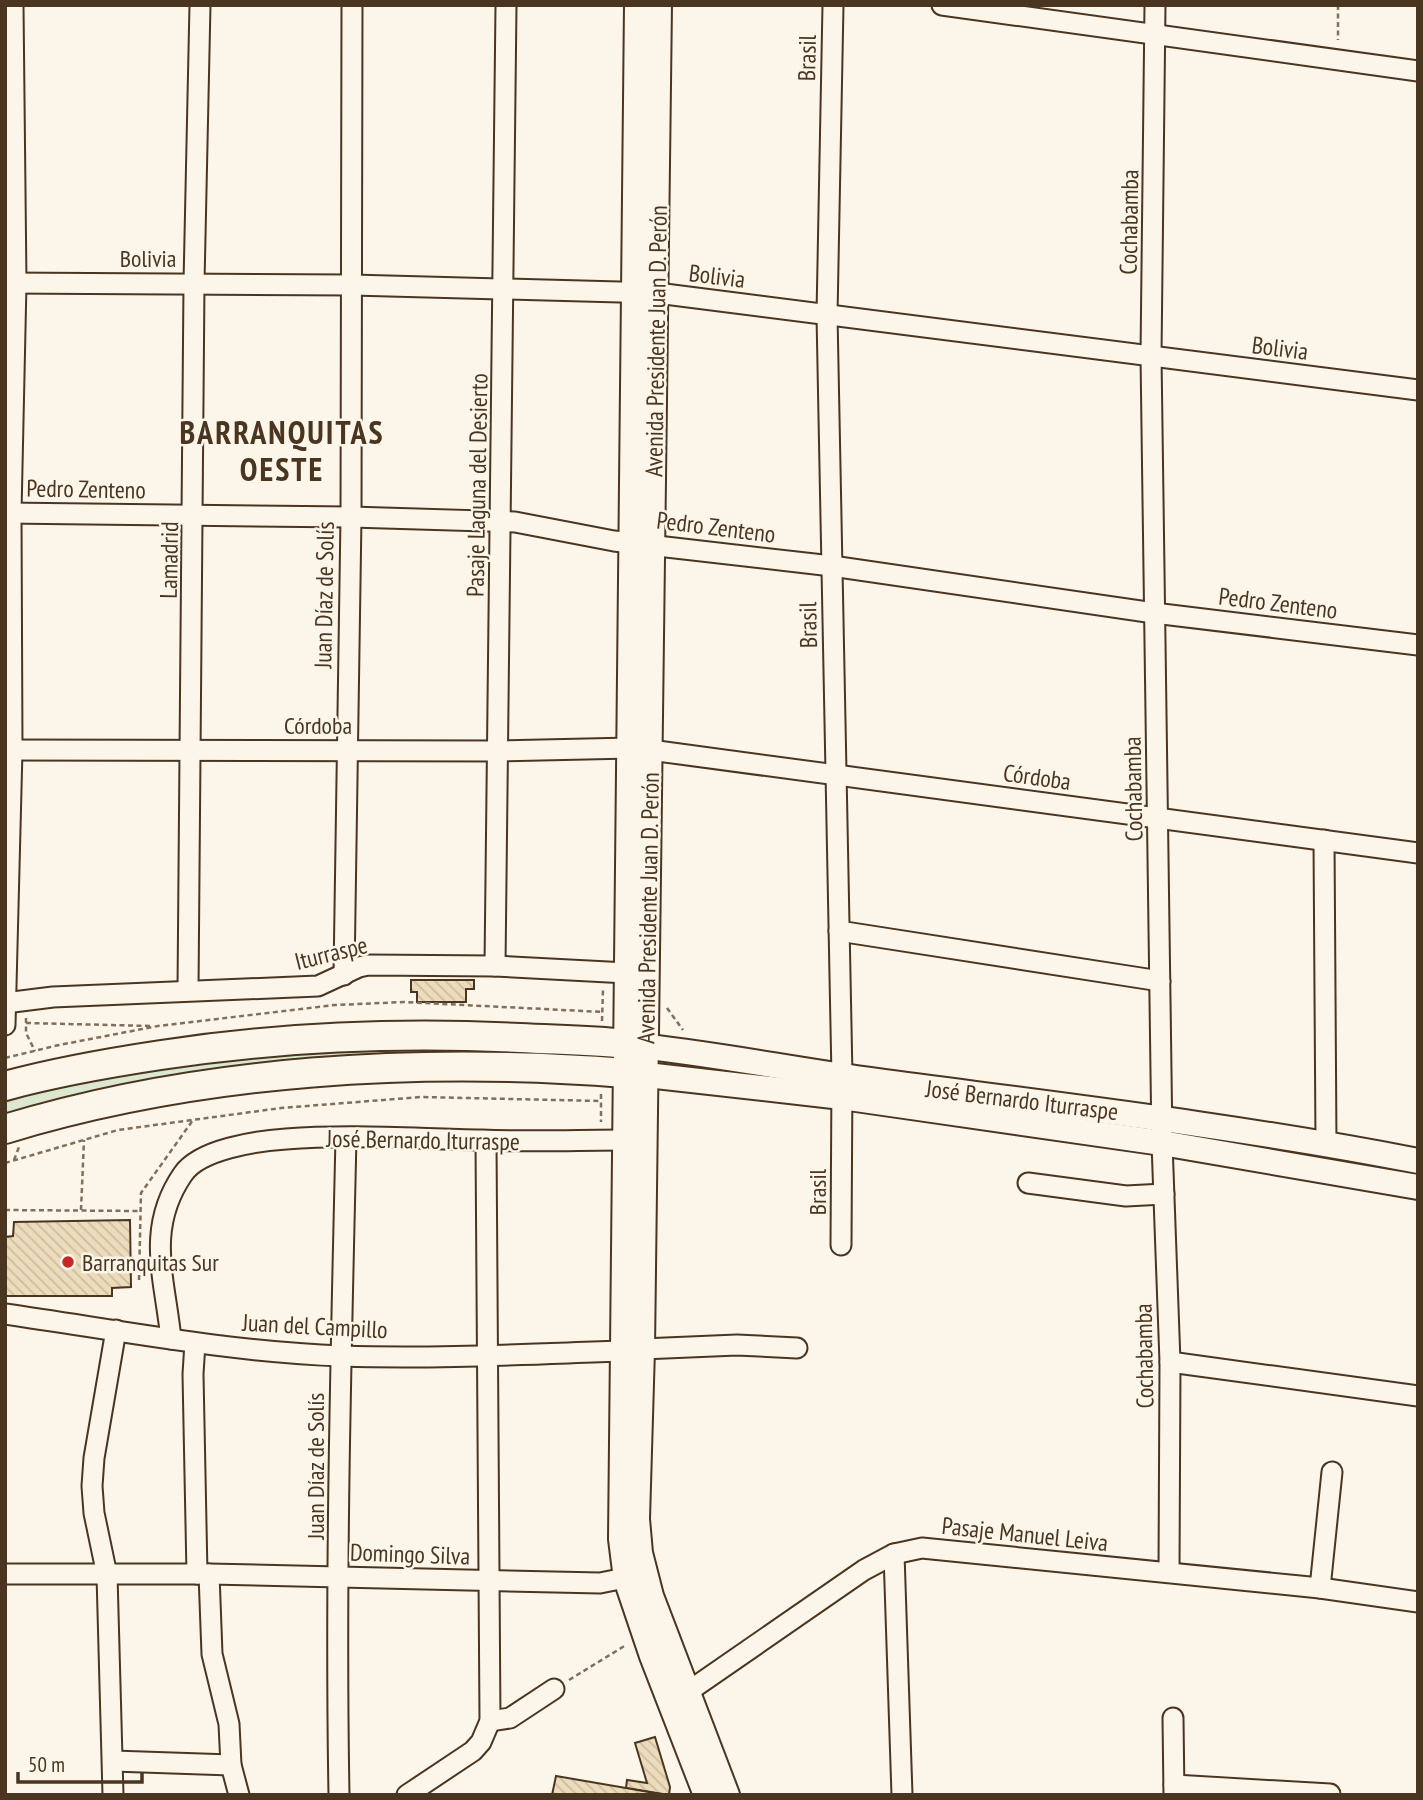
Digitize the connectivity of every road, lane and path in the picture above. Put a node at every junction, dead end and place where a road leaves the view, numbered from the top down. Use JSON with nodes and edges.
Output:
{"nodes":[{"id":1,"x":13,"y":5,"type":"edge"},
{"id":2,"x":200,"y":5,"type":"edge"},
{"id":3,"x":352,"y":5,"type":"edge"},
{"id":4,"x":506,"y":5,"type":"edge"},
{"id":5,"x":638,"y":5,"type":"edge"},
{"id":6,"x":659,"y":5,"type":"edge"},
{"id":7,"x":833,"y":5,"type":"edge"},
{"id":8,"x":942,"y":5,"type":"edge"},
{"id":9,"x":1155,"y":5,"type":"edge"},
{"id":10,"x":1338,"y":5,"type":"edge"},
{"id":11,"x":1156,"y":35,"type":"junction"},
{"id":12,"x":1338,"y":60,"type":"junction"},
{"id":13,"x":1418,"y":71,"type":"edge"},
{"id":14,"x":11,"y":283,"type":"edge"},
{"id":15,"x":194,"y":283,"type":"junction"},
{"id":16,"x":352,"y":285,"type":"junction"},
{"id":17,"x":505,"y":289,"type":"junction"},
{"id":18,"x":645,"y":292,"type":"junction"},
{"id":19,"x":827,"y":315,"type":"junction"},
{"id":20,"x":1151,"y":356,"type":"junction"},
{"id":21,"x":1418,"y":390,"type":"edge"},
{"id":22,"x":8,"y":513,"type":"edge"},
{"id":23,"x":194,"y":516,"type":"junction"},
{"id":24,"x":351,"y":517,"type":"junction"},
{"id":25,"x":500,"y":521,"type":"junction"},
{"id":26,"x":642,"y":543,"type":"junction"},
{"id":27,"x":832,"y":566,"type":"junction"},
{"id":28,"x":1154,"y":613,"type":"junction"},
{"id":29,"x":1418,"y":645,"type":"edge"},
{"id":30,"x":190,"y":749,"type":"junction"},
{"id":31,"x":346,"y":749,"type":"junction"},
{"id":32,"x":640,"y":749,"type":"junction"},
{"id":33,"x":8,"y":750,"type":"edge"},
{"id":34,"x":498,"y":751,"type":"junction"},
{"id":35,"x":835,"y":775,"type":"junction"},
{"id":36,"x":1158,"y":818,"type":"junction"},
{"id":37,"x":1324,"y":841,"type":"junction"},
{"id":38,"x":1418,"y":853,"type":"edge"},
{"id":39,"x":839,"y":931,"type":"junction"},
{"id":40,"x":495,"y":966,"type":"junction"},
{"id":41,"x":615,"y":973,"type":"junction"},
{"id":42,"x":344,"y":975,"type":"junction"},
{"id":43,"x":1160,"y":981,"type":"junction"},
{"id":44,"x":188,"y":990,"type":"junction"},
{"id":45,"x":13,"y":1002,"type":"edge"},
{"id":46,"x":645,"y":1003,"type":"junction"},
{"id":47,"x":26,"y":1023,"type":"junction"},
{"id":48,"x":5,"y":1025,"type":"edge"},
{"id":49,"x":158,"y":1026,"type":"dead end"},
{"id":50,"x":624,"y":1044,"type":"junction"},
{"id":51,"x":35,"y":1051,"type":"dead end"},
{"id":52,"x":682,"y":1051,"type":"junction"},
{"id":53,"x":624,"y":1073,"type":"junction"},
{"id":54,"x":5,"y":1086,"type":"edge"},
{"id":55,"x":842,"y":1087,"type":"junction"},
{"id":56,"x":601,"y":1101,"type":"junction"},
{"id":57,"x":5,"y":1129,"type":"edge"},
{"id":58,"x":1162,"y":1131,"type":"junction"},
{"id":59,"x":346,"y":1138,"type":"junction"},
{"id":60,"x":84,"y":1140,"type":"junction"},
{"id":61,"x":601,"y":1140,"type":"junction"},
{"id":62,"x":626,"y":1140,"type":"junction"},
{"id":63,"x":486,"y":1141,"type":"junction"},
{"id":64,"x":1326,"y":1144,"type":"junction"},
{"id":65,"x":1418,"y":1161,"type":"edge"},
{"id":66,"x":5,"y":1163,"type":"edge"},
{"id":67,"x":1028,"y":1184,"type":"dead end"},
{"id":68,"x":1418,"y":1187,"type":"edge"},
{"id":69,"x":1164,"y":1194,"type":"junction"},
{"id":70,"x":5,"y":1210,"type":"edge"},
{"id":71,"x":81,"y":1210,"type":"junction"},
{"id":72,"x":141,"y":1211,"type":"dead end"},
{"id":73,"x":841,"y":1245,"type":"dead end"},
{"id":74,"x":5,"y":1314,"type":"edge"},
{"id":75,"x":116,"y":1330,"type":"junction"},
{"id":76,"x":171,"y":1339,"type":"junction"},
{"id":77,"x":195,"y":1343,"type":"junction"},
{"id":78,"x":797,"y":1348,"type":"dead end"},
{"id":79,"x":633,"y":1350,"type":"junction"},
{"id":80,"x":341,"y":1356,"type":"junction"},
{"id":81,"x":488,"y":1356,"type":"junction"},
{"id":82,"x":1170,"y":1362,"type":"junction"},
{"id":83,"x":1418,"y":1396,"type":"edge"},
{"id":84,"x":1332,"y":1472,"type":"dead end"},
{"id":85,"x":894,"y":1554,"type":"junction"},
{"id":86,"x":1169,"y":1572,"type":"junction"},
{"id":87,"x":5,"y":1574,"type":"edge"},
{"id":88,"x":203,"y":1574,"type":"junction"},
{"id":89,"x":107,"y":1575,"type":"junction"},
{"id":90,"x":339,"y":1577,"type":"junction"},
{"id":91,"x":635,"y":1577,"type":"junction"},
{"id":92,"x":490,"y":1581,"type":"junction"},
{"id":93,"x":1320,"y":1588,"type":"junction"},
{"id":94,"x":1418,"y":1602,"type":"edge"},
{"id":95,"x":644,"y":1633,"type":"junction"},
{"id":96,"x":554,"y":1689,"type":"joint"},
{"id":97,"x":680,"y":1697,"type":"junction"},
{"id":98,"x":1173,"y":1718,"type":"dead end"},
{"id":99,"x":490,"y":1721,"type":"junction"},
{"id":100,"x":113,"y":1761,"type":"junction"},
{"id":101,"x":231,"y":1765,"type":"junction"},
{"id":102,"x":1174,"y":1790,"type":"edge"},
{"id":103,"x":1330,"y":1794,"type":"edge"},
{"id":104,"x":113,"y":1795,"type":"edge"},
{"id":105,"x":239,"y":1795,"type":"edge"},
{"id":106,"x":339,"y":1795,"type":"edge"},
{"id":107,"x":407,"y":1795,"type":"edge"},
{"id":108,"x":706,"y":1795,"type":"edge"},
{"id":109,"x":727,"y":1795,"type":"edge"},
{"id":110,"x":902,"y":1795,"type":"edge"}],
"edges":[{"from":1,"to":14,"type":"street"},
{"from":2,"to":15,"type":"street","name":"Lamadrid"},
{"from":3,"to":16,"type":"street","name":"Juan Díaz de Solís"},
{"from":4,"to":17,"type":"street","name":"Pasaje Laguna del Desierto"},
{"from":5,"to":18,"type":"main road","name":"Avenida Presidente Juan D. Perón"},
{"from":6,"to":18,"type":"main road","name":"Avenida Presidente Juan D. Perón"},
{"from":7,"to":19,"type":"street","name":"Brasil"},
{"from":8,"to":11,"type":"street"},
{"from":9,"to":11,"type":"street","name":"Cochabamba"},
{"from":10,"to":12,"type":"path"},
{"from":11,"to":12,"type":"street"},
{"from":11,"to":20,"type":"street","name":"Cochabamba"},
{"from":12,"to":13,"type":"street"},
{"from":14,"to":15,"type":"street","name":"Bolivia"},
{"from":14,"to":22,"type":"street"},
{"from":15,"to":16,"type":"street","name":"Bolivia"},
{"from":15,"to":23,"type":"street","name":"Lamadrid"},
{"from":16,"to":17,"type":"street","name":"Bolivia"},
{"from":16,"to":24,"type":"street","name":"Juan Díaz de Solís"},
{"from":17,"to":18,"type":"street","name":"Bolivia"},
{"from":17,"to":25,"type":"street","name":"Pasaje Laguna del Desierto"},
{"from":18,"to":19,"type":"street","name":"Bolivia"},
{"from":18,"to":26,"type":"main road","name":"Avenida Presidente Juan D. Perón"},
{"from":19,"to":20,"type":"street","name":"Bolivia"},
{"from":19,"to":27,"type":"street","name":"Brasil"},
{"from":20,"to":21,"type":"street","name":"Bolivia"},
{"from":20,"to":28,"type":"street","name":"Cochabamba"},
{"from":22,"to":23,"type":"street","name":"Pedro Zenteno"},
{"from":22,"to":33,"type":"street"},
{"from":23,"to":24,"type":"street","name":"Pedro Zenteno"},
{"from":23,"to":30,"type":"street","name":"Lamadrid"},
{"from":24,"to":25,"type":"street","name":"Pedro Zenteno"},
{"from":24,"to":31,"type":"street","name":"Juan Díaz de Solís"},
{"from":25,"to":26,"type":"street","name":"Pedro Zenteno"},
{"from":25,"to":34,"type":"street","name":"Pasaje Laguna del Desierto"},
{"from":26,"to":27,"type":"street","name":"Pedro Zenteno"},
{"from":26,"to":32,"type":"main road","name":"Avenida Presidente Juan D. Perón"},
{"from":27,"to":28,"type":"street","name":"Pedro Zenteno"},
{"from":27,"to":35,"type":"street","name":"Brasil"},
{"from":28,"to":29,"type":"street","name":"Pedro Zenteno"},
{"from":28,"to":36,"type":"street","name":"Cochabamba"},
{"from":30,"to":31,"type":"street","name":"Córdoba"},
{"from":30,"to":33,"type":"street","name":"Córdoba"},
{"from":30,"to":44,"type":"street","name":"Lamadrid"},
{"from":31,"to":34,"type":"street","name":"Córdoba"},
{"from":31,"to":42,"type":"street","name":"Juan Díaz de Solís"},
{"from":32,"to":34,"type":"street","name":"Córdoba"},
{"from":32,"to":35,"type":"street","name":"Córdoba"},
{"from":32,"to":41,"type":"main road","name":"Avenida Presidente Juan D. Perón"},
{"from":32,"to":46,"type":"main road","name":"Avenida Presidente Juan D. Perón"},
{"from":33,"to":45,"type":"street"},
{"from":34,"to":40,"type":"street","name":"Pasaje Laguna del Desierto"},
{"from":35,"to":36,"type":"street","name":"Córdoba"},
{"from":35,"to":39,"type":"street","name":"Brasil"},
{"from":36,"to":37,"type":"street","name":"Córdoba"},
{"from":36,"to":43,"type":"street","name":"Cochabamba"},
{"from":37,"to":38,"type":"street","name":"Córdoba"},
{"from":37,"to":64,"type":"street"},
{"from":39,"to":43,"type":"street"},
{"from":39,"to":55,"type":"street","name":"Brasil"},
{"from":40,"to":41,"type":"street","name":"Iturraspe"},
{"from":40,"to":42,"type":"street","name":"Iturraspe"},
{"from":41,"to":50,"type":"main road","name":"Avenida Presidente Juan D. Perón"},
{"from":41,"to":50,"type":"path"},
{"from":42,"to":44,"type":"street","name":"Iturraspe"},
{"from":43,"to":58,"type":"street","name":"Cochabamba"},
{"from":44,"to":45,"type":"street","name":"Iturraspe"},
{"from":45,"to":47,"type":"path"},
{"from":45,"to":48,"type":"street"},
{"from":46,"to":50,"type":"main road","name":"Avenida Presidente Juan D. Perón"},
{"from":46,"to":52,"type":"path"},
{"from":47,"to":49,"type":"path"},
{"from":47,"to":51,"type":"path"},
{"from":50,"to":52,"type":"main road","name":"José Bernardo Iturraspe"},
{"from":50,"to":53,"type":"main road","name":"Avenida Presidente Juan D. Perón"},
{"from":50,"to":54,"type":"highway"},
{"from":52,"to":55,"type":"main road","name":"José Bernardo Iturraspe"},
{"from":53,"to":55,"type":"main road","name":"José Bernardo Iturraspe"},
{"from":53,"to":56,"type":"path"},
{"from":53,"to":57,"type":"highway"},
{"from":53,"to":62,"type":"main road","name":"Avenida Presidente Juan D. Perón"},
{"from":53,"to":79,"type":"main road","name":"Avenida Presidente Juan D. Perón"},
{"from":55,"to":58,"type":"main road","name":"José Bernardo Iturraspe"},
{"from":55,"to":73,"type":"street","name":"Brasil"},
{"from":56,"to":60,"type":"path"},
{"from":56,"to":61,"type":"path"},
{"from":58,"to":64,"type":"main road","name":"José Bernardo Iturraspe"},
{"from":58,"to":68,"type":"main road","name":"José Bernardo Iturraspe"},
{"from":58,"to":69,"type":"street","name":"Cochabamba"},
{"from":59,"to":63,"type":"street","name":"José Bernardo Iturraspe"},
{"from":59,"to":76,"type":"street","name":"José Bernardo Iturraspe"},
{"from":59,"to":80,"type":"street","name":"Juan Díaz de Solís"},
{"from":60,"to":66,"type":"path"},
{"from":60,"to":71,"type":"path"},
{"from":61,"to":62,"type":"street","name":"José Bernardo Iturraspe"},
{"from":61,"to":63,"type":"street","name":"José Bernardo Iturraspe"},
{"from":62,"to":79,"type":"main road","name":"Avenida Presidente Juan D. Perón"},
{"from":63,"to":81,"type":"street"},
{"from":64,"to":65,"type":"main road","name":"José Bernardo Iturraspe"},
{"from":67,"to":69,"type":"street"},
{"from":69,"to":82,"type":"street","name":"Cochabamba"},
{"from":70,"to":71,"type":"path"},
{"from":71,"to":72,"type":"path"},
{"from":74,"to":75,"type":"street","name":"Juan del Campillo"},
{"from":75,"to":76,"type":"street","name":"Juan del Campillo"},
{"from":75,"to":89,"type":"street"},
{"from":76,"to":77,"type":"street","name":"Juan del Campillo"},
{"from":77,"to":80,"type":"street","name":"Juan del Campillo"},
{"from":77,"to":88,"type":"street"},
{"from":78,"to":79,"type":"street","name":"Juan del Campillo"},
{"from":79,"to":81,"type":"street","name":"Juan del Campillo"},
{"from":79,"to":91,"type":"main road","name":"Avenida Presidente Juan D. Perón"},
{"from":80,"to":81,"type":"street","name":"Juan del Campillo"},
{"from":80,"to":90,"type":"street","name":"Juan Díaz de Solís"},
{"from":81,"to":92,"type":"street"},
{"from":82,"to":83,"type":"street"},
{"from":82,"to":86,"type":"street","name":"Cochabamba"},
{"from":84,"to":93,"type":"street"},
{"from":85,"to":86,"type":"street","name":"Pasaje Manuel Leiva"},
{"from":85,"to":97,"type":"street","name":"Pasaje Manuel Leiva"},
{"from":85,"to":110,"type":"street"},
{"from":86,"to":93,"type":"street","name":"Pasaje Manuel Leiva"},
{"from":87,"to":89,"type":"street","name":"Domingo Silva"},
{"from":88,"to":89,"type":"street","name":"Domingo Silva"},
{"from":88,"to":90,"type":"street","name":"Domingo Silva"},
{"from":88,"to":101,"type":"street"},
{"from":89,"to":100,"type":"street"},
{"from":90,"to":92,"type":"street","name":"Domingo Silva"},
{"from":90,"to":106,"type":"street","name":"Juan Díaz de Solís"},
{"from":91,"to":92,"type":"street","name":"Domingo Silva"},
{"from":91,"to":95,"type":"main road","name":"Avenida Presidente Juan D. Perón"},
{"from":91,"to":97,"type":"main road","name":"Avenida Presidente Juan D. Perón"},
{"from":92,"to":99,"type":"street"},
{"from":93,"to":94,"type":"street","name":"Pasaje Manuel Leiva"},
{"from":95,"to":96,"type":"path"},
{"from":95,"to":97,"type":"main road","name":"Avenida Presidente Juan D. Perón"},
{"from":96,"to":99,"type":"street"},
{"from":97,"to":108,"type":"main road","name":"Avenida Presidente Juan D. Perón"},
{"from":97,"to":109,"type":"main road","name":"Avenida Presidente Juan D. Perón"},
{"from":98,"to":102,"type":"street"},
{"from":99,"to":107,"type":"street"},
{"from":100,"to":101,"type":"street"},
{"from":100,"to":104,"type":"street"},
{"from":101,"to":105,"type":"street"},
{"from":102,"to":103,"type":"street"}]}
